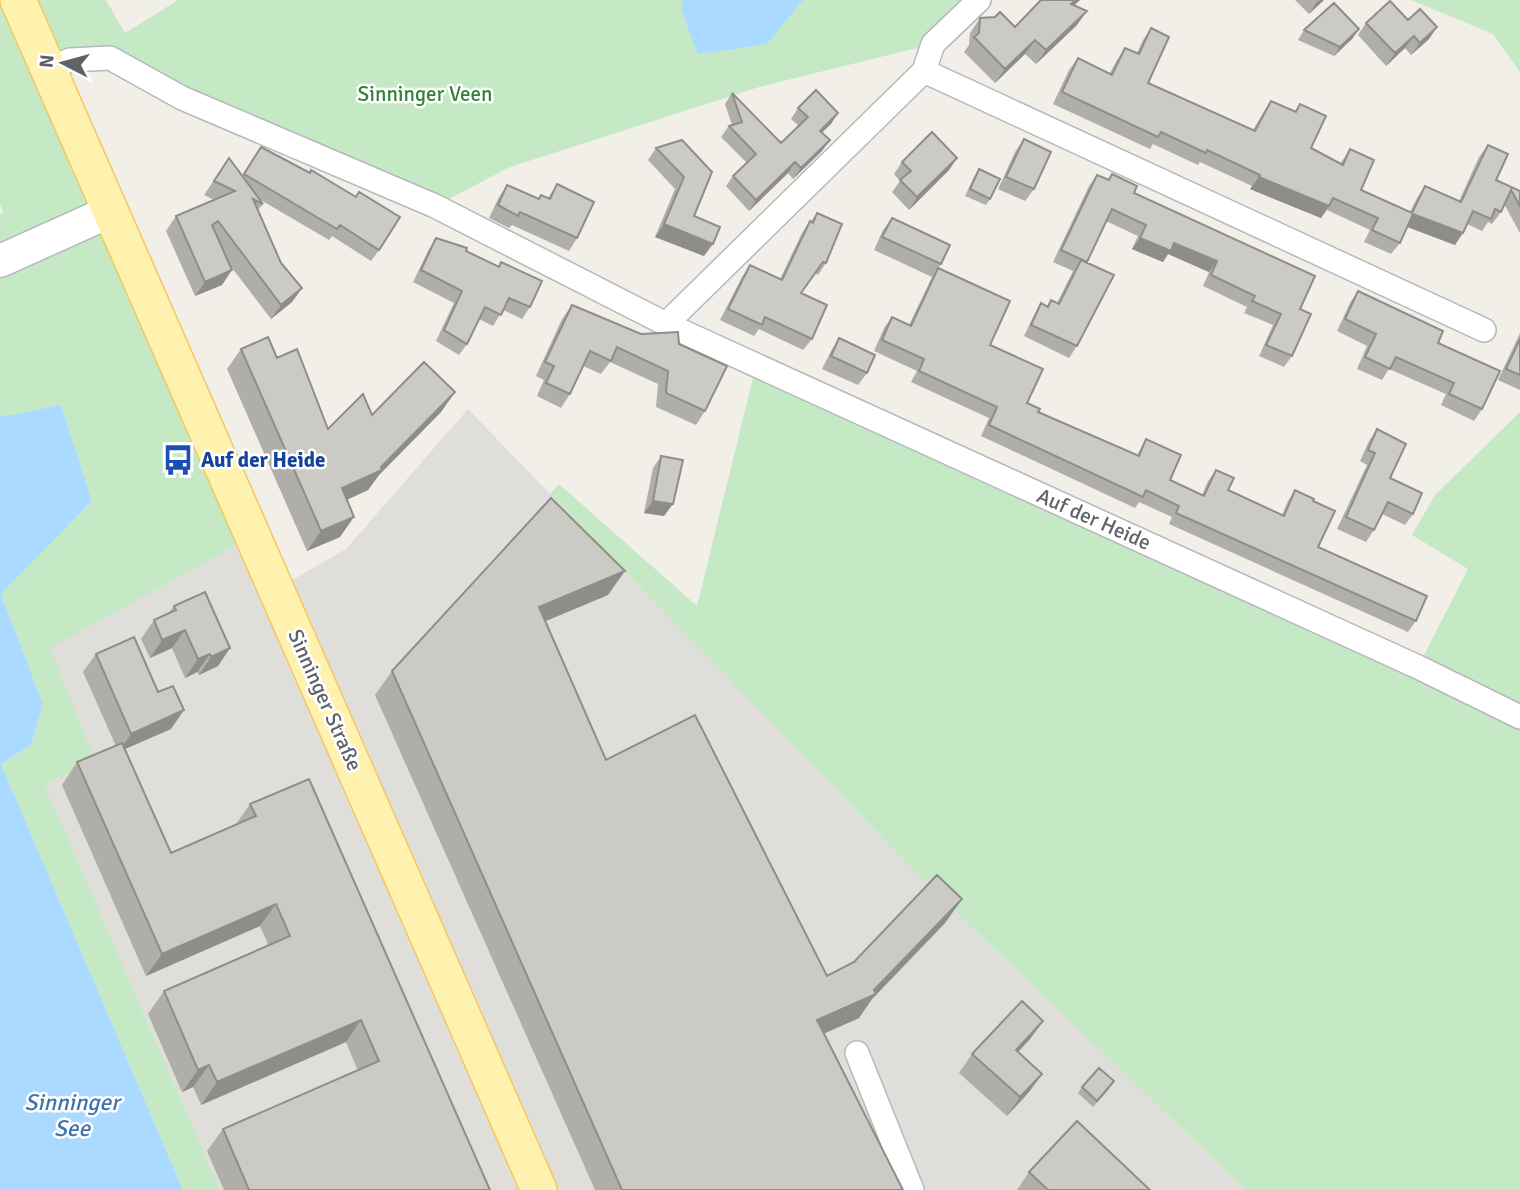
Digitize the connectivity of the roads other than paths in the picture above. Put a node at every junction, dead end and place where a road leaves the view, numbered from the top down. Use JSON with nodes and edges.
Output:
{"nodes":[{"id":1,"x":18,"y":0,"type":"edge"},
{"id":2,"x":979,"y":0,"type":"edge"},
{"id":3,"x":47,"y":69,"type":"junction"},
{"id":4,"x":924,"y":71,"type":"junction"},
{"id":5,"x":111,"y":211,"type":"junction"},
{"id":6,"x":0,"y":261,"type":"edge"},
{"id":7,"x":666,"y":324,"type":"junction"},
{"id":8,"x":1484,"y":330,"type":"dead end"},
{"id":9,"x":1520,"y":717,"type":"edge"},
{"id":10,"x":857,"y":1053,"type":"dead end"},
{"id":11,"x":539,"y":1190,"type":"edge"},
{"id":12,"x":912,"y":1190,"type":"edge"}],
"edges":[{"from":1,"to":3,"type":"main road","name":"Sinninger Straße"},
{"from":2,"to":4,"type":"street"},
{"from":3,"to":5,"type":"main road","name":"Sinninger Straße"},
{"from":3,"to":7,"type":"street","name":"Auf der Heide"},
{"from":4,"to":7,"type":"street"},
{"from":4,"to":8,"type":"street"},
{"from":5,"to":6,"type":"main road"},
{"from":5,"to":11,"type":"main road","name":"Sinninger Straße"},
{"from":7,"to":9,"type":"street","name":"Auf der Heide"},
{"from":10,"to":12,"type":"street"}]}
